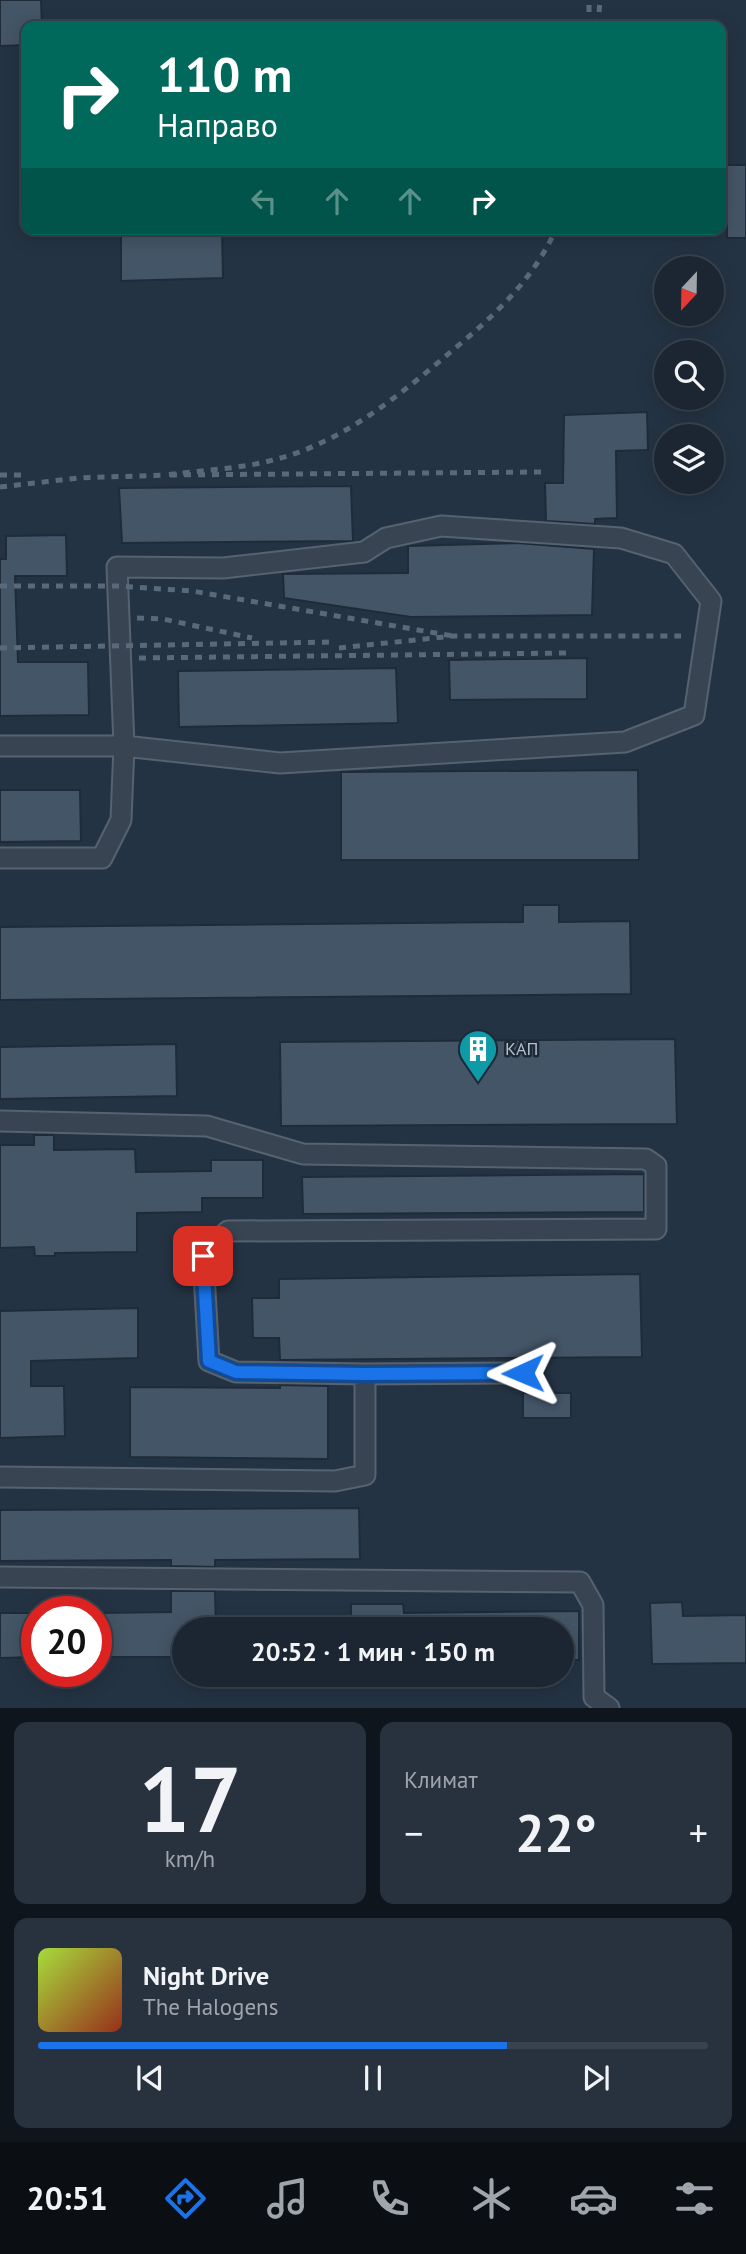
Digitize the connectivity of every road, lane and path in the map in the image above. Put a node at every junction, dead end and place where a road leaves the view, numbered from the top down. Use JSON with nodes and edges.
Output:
{"nodes":[{"id":1,"x":0,"y":746,"type":"edge"},
{"id":2,"x":124,"y":746,"type":"junction"},
{"id":3,"x":0,"y":858,"type":"edge"},
{"id":4,"x":0,"y":1121,"type":"edge"},
{"id":5,"x":523,"y":1373,"type":"dead end"},
{"id":6,"x":365,"y":1374,"type":"junction"},
{"id":7,"x":0,"y":1477,"type":"edge"},
{"id":8,"x":0,"y":1577,"type":"edge"},
{"id":9,"x":609,"y":1708,"type":"edge"}],
"edges":[{"from":1,"to":2,"type":"lane"},
{"from":2,"to":2,"type":"lane"},
{"from":2,"to":3,"type":"lane"},
{"from":4,"to":6,"type":"lane"},
{"from":5,"to":6,"type":"lane"},
{"from":6,"to":7,"type":"lane"},
{"from":8,"to":9,"type":"lane"}]}
